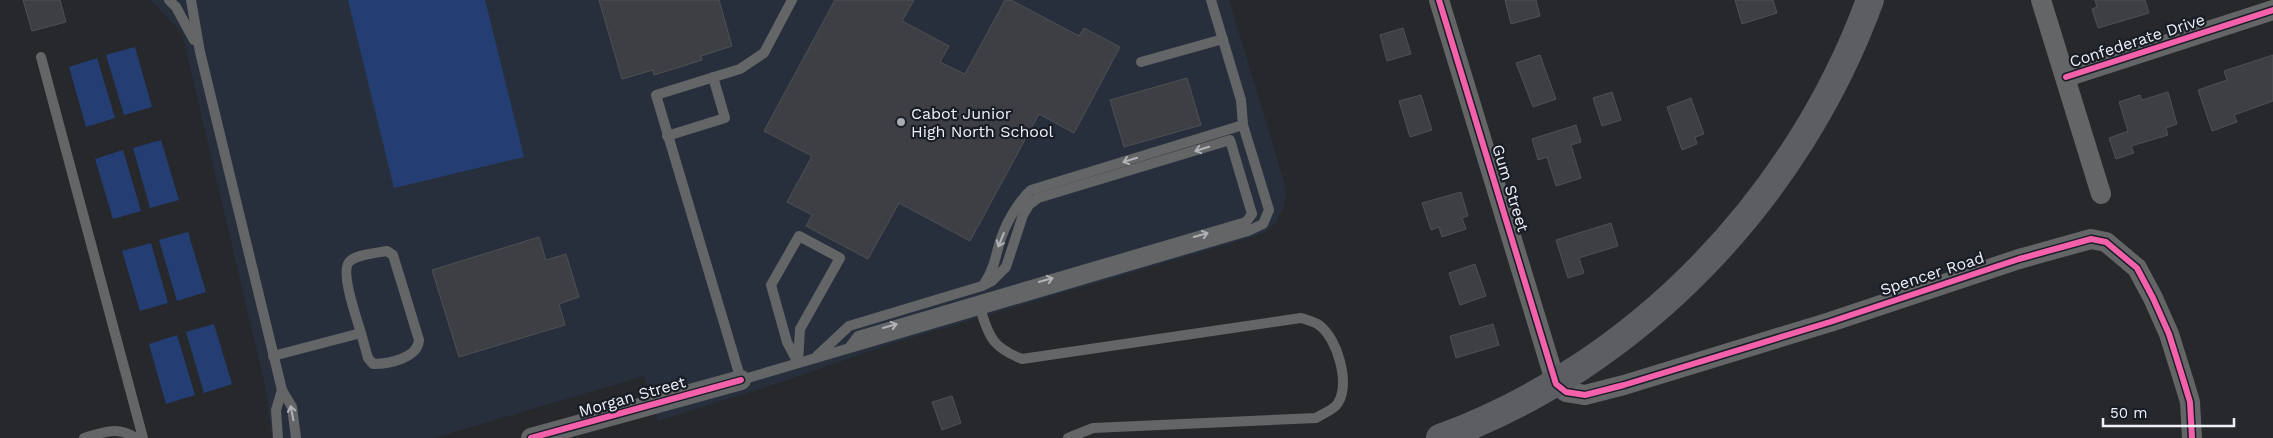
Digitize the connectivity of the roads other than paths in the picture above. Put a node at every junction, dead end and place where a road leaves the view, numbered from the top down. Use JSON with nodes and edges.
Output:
{"nodes":[{"id":1,"x":169,"y":0,"type":"edge"},
{"id":2,"x":191,"y":0,"type":"edge"},
{"id":3,"x":792,"y":0,"type":"edge"},
{"id":4,"x":1211,"y":0,"type":"edge"},
{"id":5,"x":1440,"y":0,"type":"edge"},
{"id":6,"x":1870,"y":0,"type":"edge"},
{"id":7,"x":2041,"y":0,"type":"edge"},
{"id":8,"x":2273,"y":10,"type":"edge"},
{"id":9,"x":1223,"y":39,"type":"junction"},
{"id":10,"x":200,"y":52,"type":"junction"},
{"id":11,"x":41,"y":58,"type":"dead end"},
{"id":12,"x":1141,"y":62,"type":"dead end"},
{"id":13,"x":2066,"y":77,"type":"junction"},
{"id":14,"x":713,"y":78,"type":"junction"},
{"id":15,"x":1243,"y":125,"type":"junction"},
{"id":16,"x":667,"y":136,"type":"junction"},
{"id":17,"x":2101,"y":194,"type":"dead end"},
{"id":18,"x":982,"y":286,"type":"junction"},
{"id":19,"x":980,"y":311,"type":"junction"},
{"id":20,"x":361,"y":332,"type":"junction"},
{"id":21,"x":849,"y":348,"type":"junction"},
{"id":22,"x":273,"y":356,"type":"junction"},
{"id":23,"x":815,"y":358,"type":"junction"},
{"id":24,"x":798,"y":363,"type":"junction"},
{"id":25,"x":741,"y":380,"type":"junction"},
{"id":26,"x":1556,"y":384,"type":"junction"},
{"id":27,"x":282,"y":390,"type":"junction"},
{"id":28,"x":84,"y":438,"type":"edge"},
{"id":29,"x":136,"y":438,"type":"edge"},
{"id":30,"x":143,"y":438,"type":"edge"},
{"id":31,"x":278,"y":438,"type":"edge"},
{"id":32,"x":296,"y":438,"type":"edge"},
{"id":33,"x":531,"y":438,"type":"edge"},
{"id":34,"x":1068,"y":438,"type":"edge"},
{"id":35,"x":1440,"y":438,"type":"edge"},
{"id":36,"x":2192,"y":438,"type":"edge"}],
"edges":[{"from":1,"to":10,"type":"lane"},
{"from":2,"to":10,"type":"lane"},
{"from":3,"to":14,"type":"lane"},
{"from":4,"to":9,"type":"lane"},
{"from":5,"to":26,"type":"street","name":"Gum Street"},
{"from":6,"to":26,"type":"street"},
{"from":7,"to":13,"type":"street"},
{"from":8,"to":13,"type":"street","name":"Confederate Drive"},
{"from":9,"to":12,"type":"lane"},
{"from":9,"to":15,"type":"lane"},
{"from":10,"to":22,"type":"lane"},
{"from":11,"to":30,"type":"lane"},
{"from":13,"to":17,"type":"street"},
{"from":14,"to":16,"type":"lane"},
{"from":14,"to":16,"type":"lane"},
{"from":15,"to":18,"type":"lane","one_way":true},
{"from":15,"to":19,"type":"lane"},
{"from":16,"to":25,"type":"lane"},
{"from":21,"to":18,"type":"lane","one_way":true},
{"from":18,"to":23,"type":"lane"},
{"from":19,"to":21,"type":"lane"},
{"from":19,"to":34,"type":"lane"},
{"from":20,"to":20,"type":"lane"},
{"from":20,"to":22,"type":"lane"},
{"from":21,"to":23,"type":"lane"},
{"from":22,"to":27,"type":"lane"},
{"from":23,"to":24,"type":"lane"},
{"from":24,"to":24,"type":"lane"},
{"from":24,"to":25,"type":"lane"},
{"from":25,"to":33,"type":"street","name":"Morgan Street"},
{"from":26,"to":35,"type":"street"},
{"from":26,"to":36,"type":"street","name":"Spencer Road"},
{"from":27,"to":31,"type":"lane"},
{"from":32,"to":27,"type":"lane","one_way":true},
{"from":28,"to":29,"type":"lane"}]}
